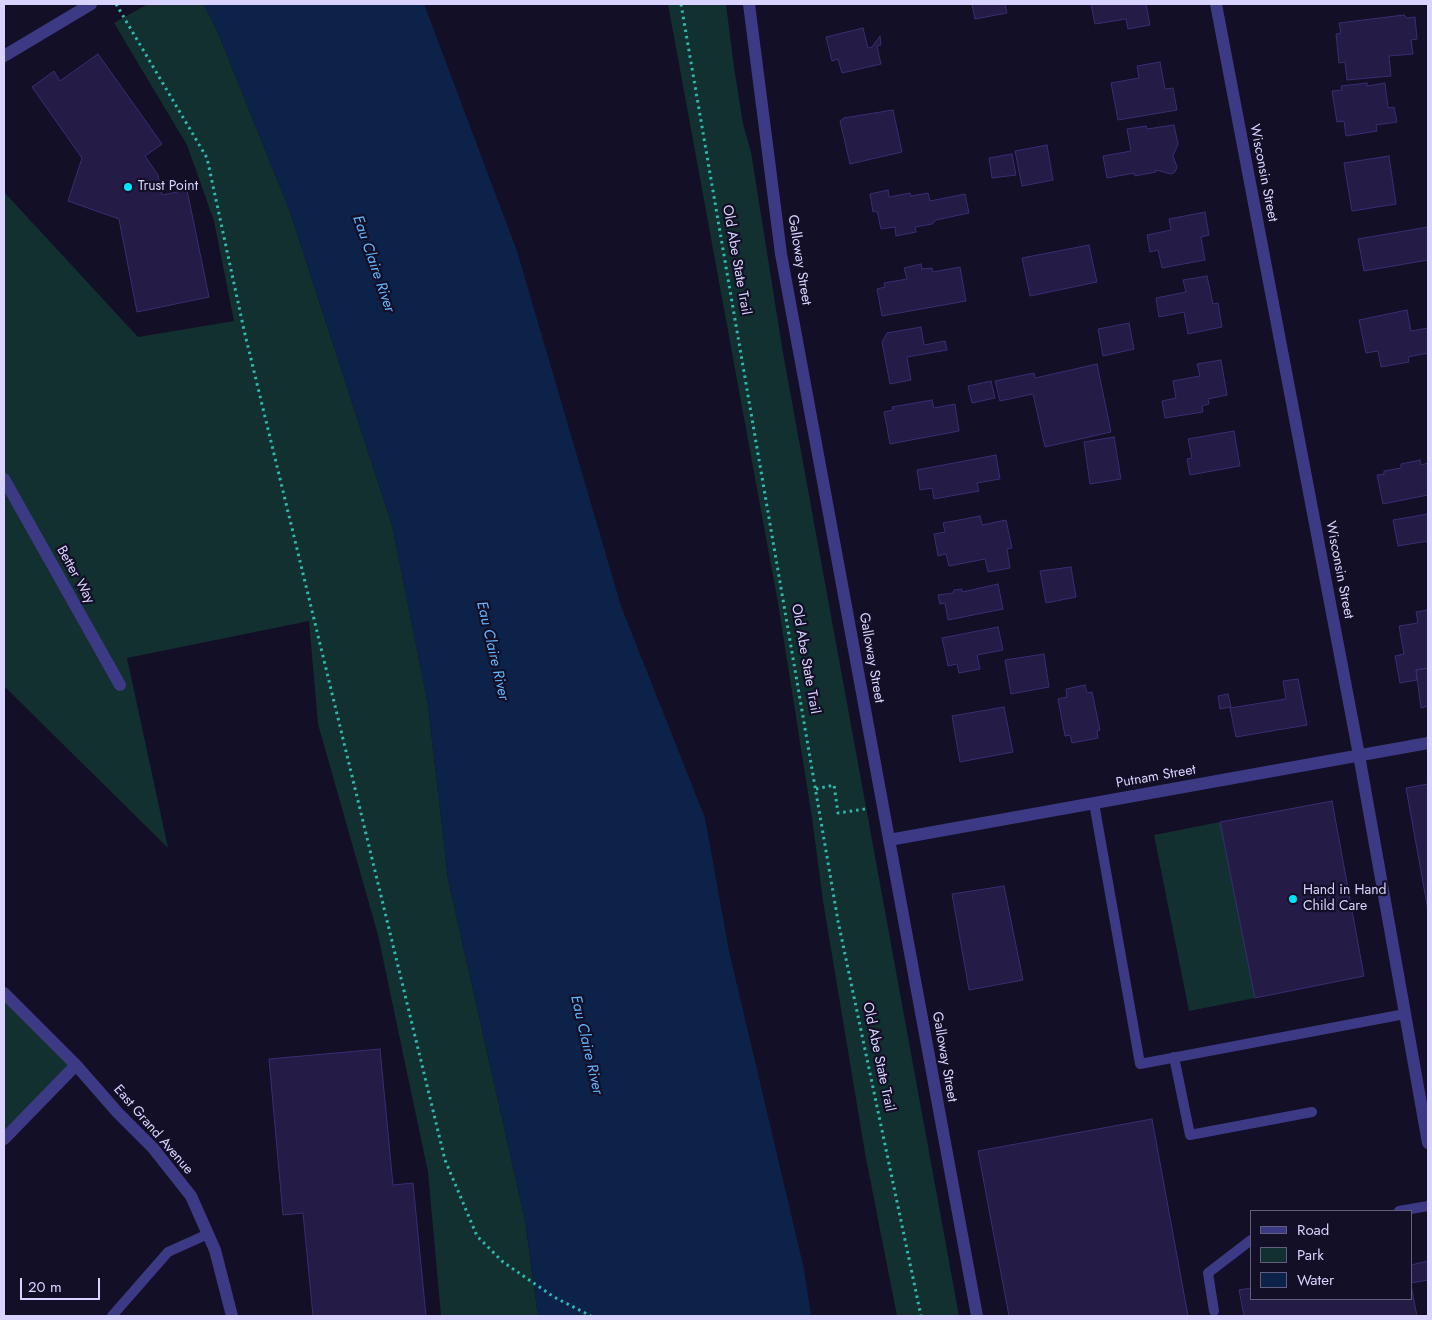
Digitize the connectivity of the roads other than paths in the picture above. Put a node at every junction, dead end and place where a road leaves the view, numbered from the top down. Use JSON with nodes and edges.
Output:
{"nodes":[{"id":1,"x":91,"y":4,"type":"edge"},
{"id":2,"x":749,"y":4,"type":"edge"},
{"id":3,"x":1216,"y":4,"type":"edge"},
{"id":4,"x":4,"y":56,"type":"edge"},
{"id":5,"x":4,"y":479,"type":"edge"},
{"id":6,"x":120,"y":685,"type":"dead end"},
{"id":7,"x":1428,"y":743,"type":"edge"},
{"id":8,"x":1359,"y":756,"type":"junction"},
{"id":9,"x":1094,"y":803,"type":"junction"},
{"id":10,"x":889,"y":840,"type":"junction"},
{"id":11,"x":4,"y":993,"type":"edge"},
{"id":12,"x":1405,"y":1014,"type":"junction"},
{"id":13,"x":1174,"y":1057,"type":"junction"},
{"id":14,"x":76,"y":1065,"type":"junction"},
{"id":15,"x":1312,"y":1112,"type":"dead end"},
{"id":16,"x":4,"y":1139,"type":"edge"},
{"id":17,"x":1428,"y":1143,"type":"edge"},
{"id":18,"x":1428,"y":1206,"type":"edge"},
{"id":19,"x":1405,"y":1210,"type":"edge"},
{"id":20,"x":208,"y":1234,"type":"junction"},
{"id":21,"x":1250,"y":1241,"type":"edge"},
{"id":22,"x":1214,"y":1311,"type":"dead end"},
{"id":23,"x":112,"y":1316,"type":"edge"},
{"id":24,"x":232,"y":1316,"type":"edge"},
{"id":25,"x":977,"y":1316,"type":"edge"}],
"edges":[{"from":1,"to":4,"type":"street"},
{"from":2,"to":10,"type":"street","name":"Galloway Street"},
{"from":3,"to":8,"type":"street","name":"Wisconsin Street"},
{"from":5,"to":6,"type":"street","name":"Better Way"},
{"from":7,"to":8,"type":"street","name":"Putnam Street"},
{"from":8,"to":9,"type":"street","name":"Putnam Street"},
{"from":8,"to":12,"type":"street","name":"Wisconsin Street"},
{"from":9,"to":10,"type":"street","name":"Putnam Street"},
{"from":9,"to":13,"type":"lane"},
{"from":10,"to":25,"type":"street","name":"Galloway Street"},
{"from":11,"to":14,"type":"street","name":"East Grand Avenue"},
{"from":12,"to":13,"type":"lane"},
{"from":12,"to":17,"type":"street","name":"Wisconsin Street"},
{"from":13,"to":15,"type":"lane"},
{"from":14,"to":16,"type":"street"},
{"from":14,"to":20,"type":"street","name":"East Grand Avenue"},
{"from":18,"to":19,"type":"lane"},
{"from":20,"to":23,"type":"lane"},
{"from":20,"to":24,"type":"street","name":"East Grand Avenue"},
{"from":21,"to":22,"type":"lane"}]}
